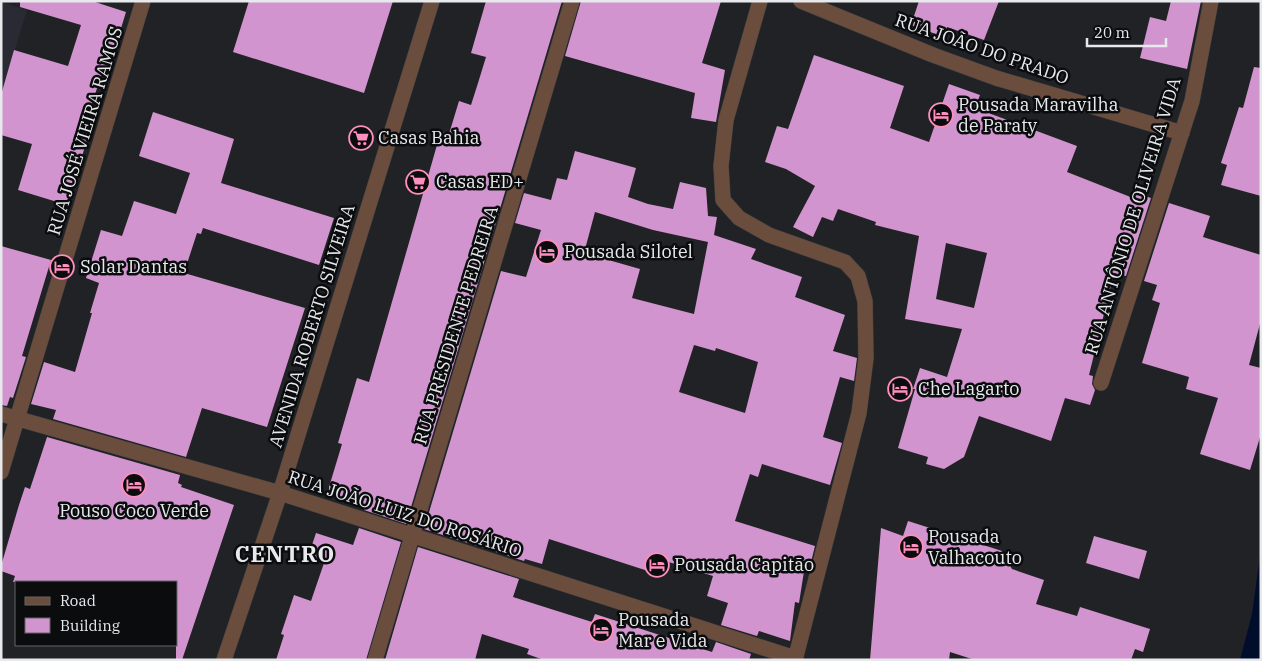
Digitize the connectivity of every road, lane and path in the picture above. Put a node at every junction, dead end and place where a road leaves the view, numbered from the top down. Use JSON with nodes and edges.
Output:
{"nodes":[{"id":1,"x":144,"y":1,"type":"edge"},
{"id":2,"x":432,"y":1,"type":"edge"},
{"id":3,"x":572,"y":1,"type":"edge"},
{"id":4,"x":760,"y":1,"type":"edge"},
{"id":5,"x":802,"y":1,"type":"edge"},
{"id":6,"x":1211,"y":1,"type":"edge"},
{"id":7,"x":1182,"y":133,"type":"junction"},
{"id":8,"x":1101,"y":383,"type":"dead end"},
{"id":9,"x":1,"y":414,"type":"edge"},
{"id":10,"x":17,"y":419,"type":"junction"},
{"id":11,"x":1,"y":472,"type":"edge"},
{"id":12,"x":280,"y":493,"type":"junction"},
{"id":13,"x":412,"y":536,"type":"junction"},
{"id":14,"x":795,"y":659,"type":"edge"},
{"id":15,"x":224,"y":660,"type":"edge"},
{"id":16,"x":375,"y":660,"type":"edge"}],
"edges":[{"from":1,"to":10,"type":"street","name":"RUA JOSÉ VIEIRA RAMOS"},
{"from":2,"to":12,"type":"street","name":"AVENIDA ROBERTO SILVEIRA"},
{"from":3,"to":13,"type":"street","name":"RUA PRESIDENTE PEDREIRA"},
{"from":4,"to":14,"type":"street"},
{"from":5,"to":7,"type":"street","name":"RUA JOÃO DO PRADO"},
{"from":6,"to":7,"type":"street","name":"RUA ANTÔNIO DE OLIVEIRA VIDA"},
{"from":7,"to":8,"type":"street","name":"RUA ANTÔNIO DE OLIVEIRA VIDA"},
{"from":9,"to":10,"type":"street","name":"RUA JOÃO LUIZ DO ROSÁRIO"},
{"from":10,"to":11,"type":"street","name":"RUA JOSÉ VIEIRA RAMOS"},
{"from":10,"to":12,"type":"street","name":"RUA JOÃO LUIZ DO ROSÁRIO"},
{"from":12,"to":13,"type":"street","name":"RUA JOÃO LUIZ DO ROSÁRIO"},
{"from":12,"to":15,"type":"street","name":"AVENIDA ROBERTO SILVEIRA"},
{"from":13,"to":14,"type":"street","name":"RUA JOÃO LUIZ DO ROSÁRIO"},
{"from":13,"to":16,"type":"street","name":"RUA PRESIDENTE PEDREIRA"}]}
